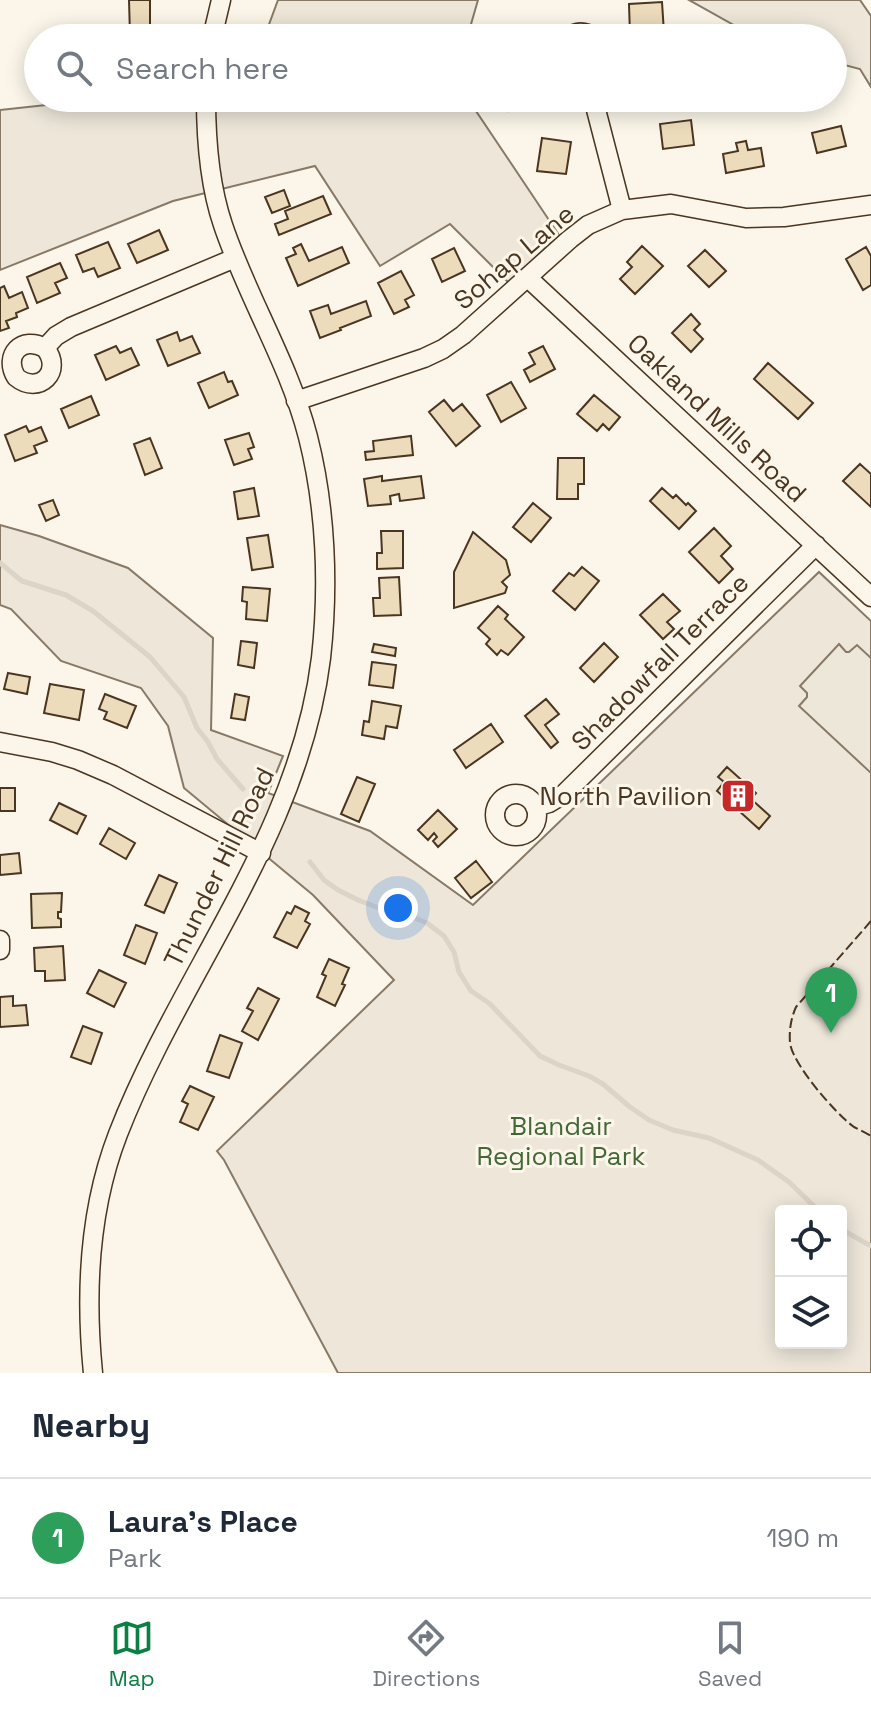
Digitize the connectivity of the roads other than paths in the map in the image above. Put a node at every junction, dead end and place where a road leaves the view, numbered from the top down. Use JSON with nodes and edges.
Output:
{"nodes":[{"id":1,"x":221,"y":0,"type":"edge"},
{"id":2,"x":215,"y":24,"type":"edge"},
{"id":3,"x":206,"y":112,"type":"edge"},
{"id":4,"x":597,"y":112,"type":"edge"},
{"id":5,"x":871,"y":205,"type":"edge"},
{"id":6,"x":622,"y":210,"type":"junction"},
{"id":7,"x":235,"y":258,"type":"junction"},
{"id":8,"x":528,"y":278,"type":"junction"},
{"id":9,"x":45,"y":348,"type":"dead end"},
{"id":10,"x":296,"y":401,"type":"junction"},
{"id":11,"x":816,"y":545,"type":"junction"},
{"id":12,"x":871,"y":597,"type":"edge"},
{"id":13,"x":0,"y":742,"type":"edge"},
{"id":14,"x":535,"y":807,"type":"dead end"},
{"id":15,"x":261,"y":853,"type":"junction"},
{"id":16,"x":0,"y":940,"type":"edge"},
{"id":17,"x":0,"y":950,"type":"edge"},
{"id":18,"x":93,"y":1373,"type":"edge"}],
"edges":[{"from":1,"to":2,"type":"street"},
{"from":3,"to":7,"type":"street","name":"Thunder Hill Road"},
{"from":4,"to":6,"type":"street"},
{"from":5,"to":6,"type":"street","name":"Sohap Lane"},
{"from":6,"to":8,"type":"street","name":"Sohap Lane"},
{"from":7,"to":9,"type":"street"},
{"from":7,"to":10,"type":"street","name":"Thunder Hill Road"},
{"from":8,"to":10,"type":"street","name":"Sohap Lane"},
{"from":8,"to":11,"type":"street","name":"Oakland Mills Road"},
{"from":10,"to":15,"type":"street","name":"Thunder Hill Road"},
{"from":11,"to":12,"type":"street","name":"Oakland Mills Road"},
{"from":11,"to":14,"type":"street","name":"Shadowfall Terrace"},
{"from":13,"to":15,"type":"street"},
{"from":15,"to":18,"type":"street","name":"Thunder Hill Road"},
{"from":16,"to":17,"type":"street"}]}
